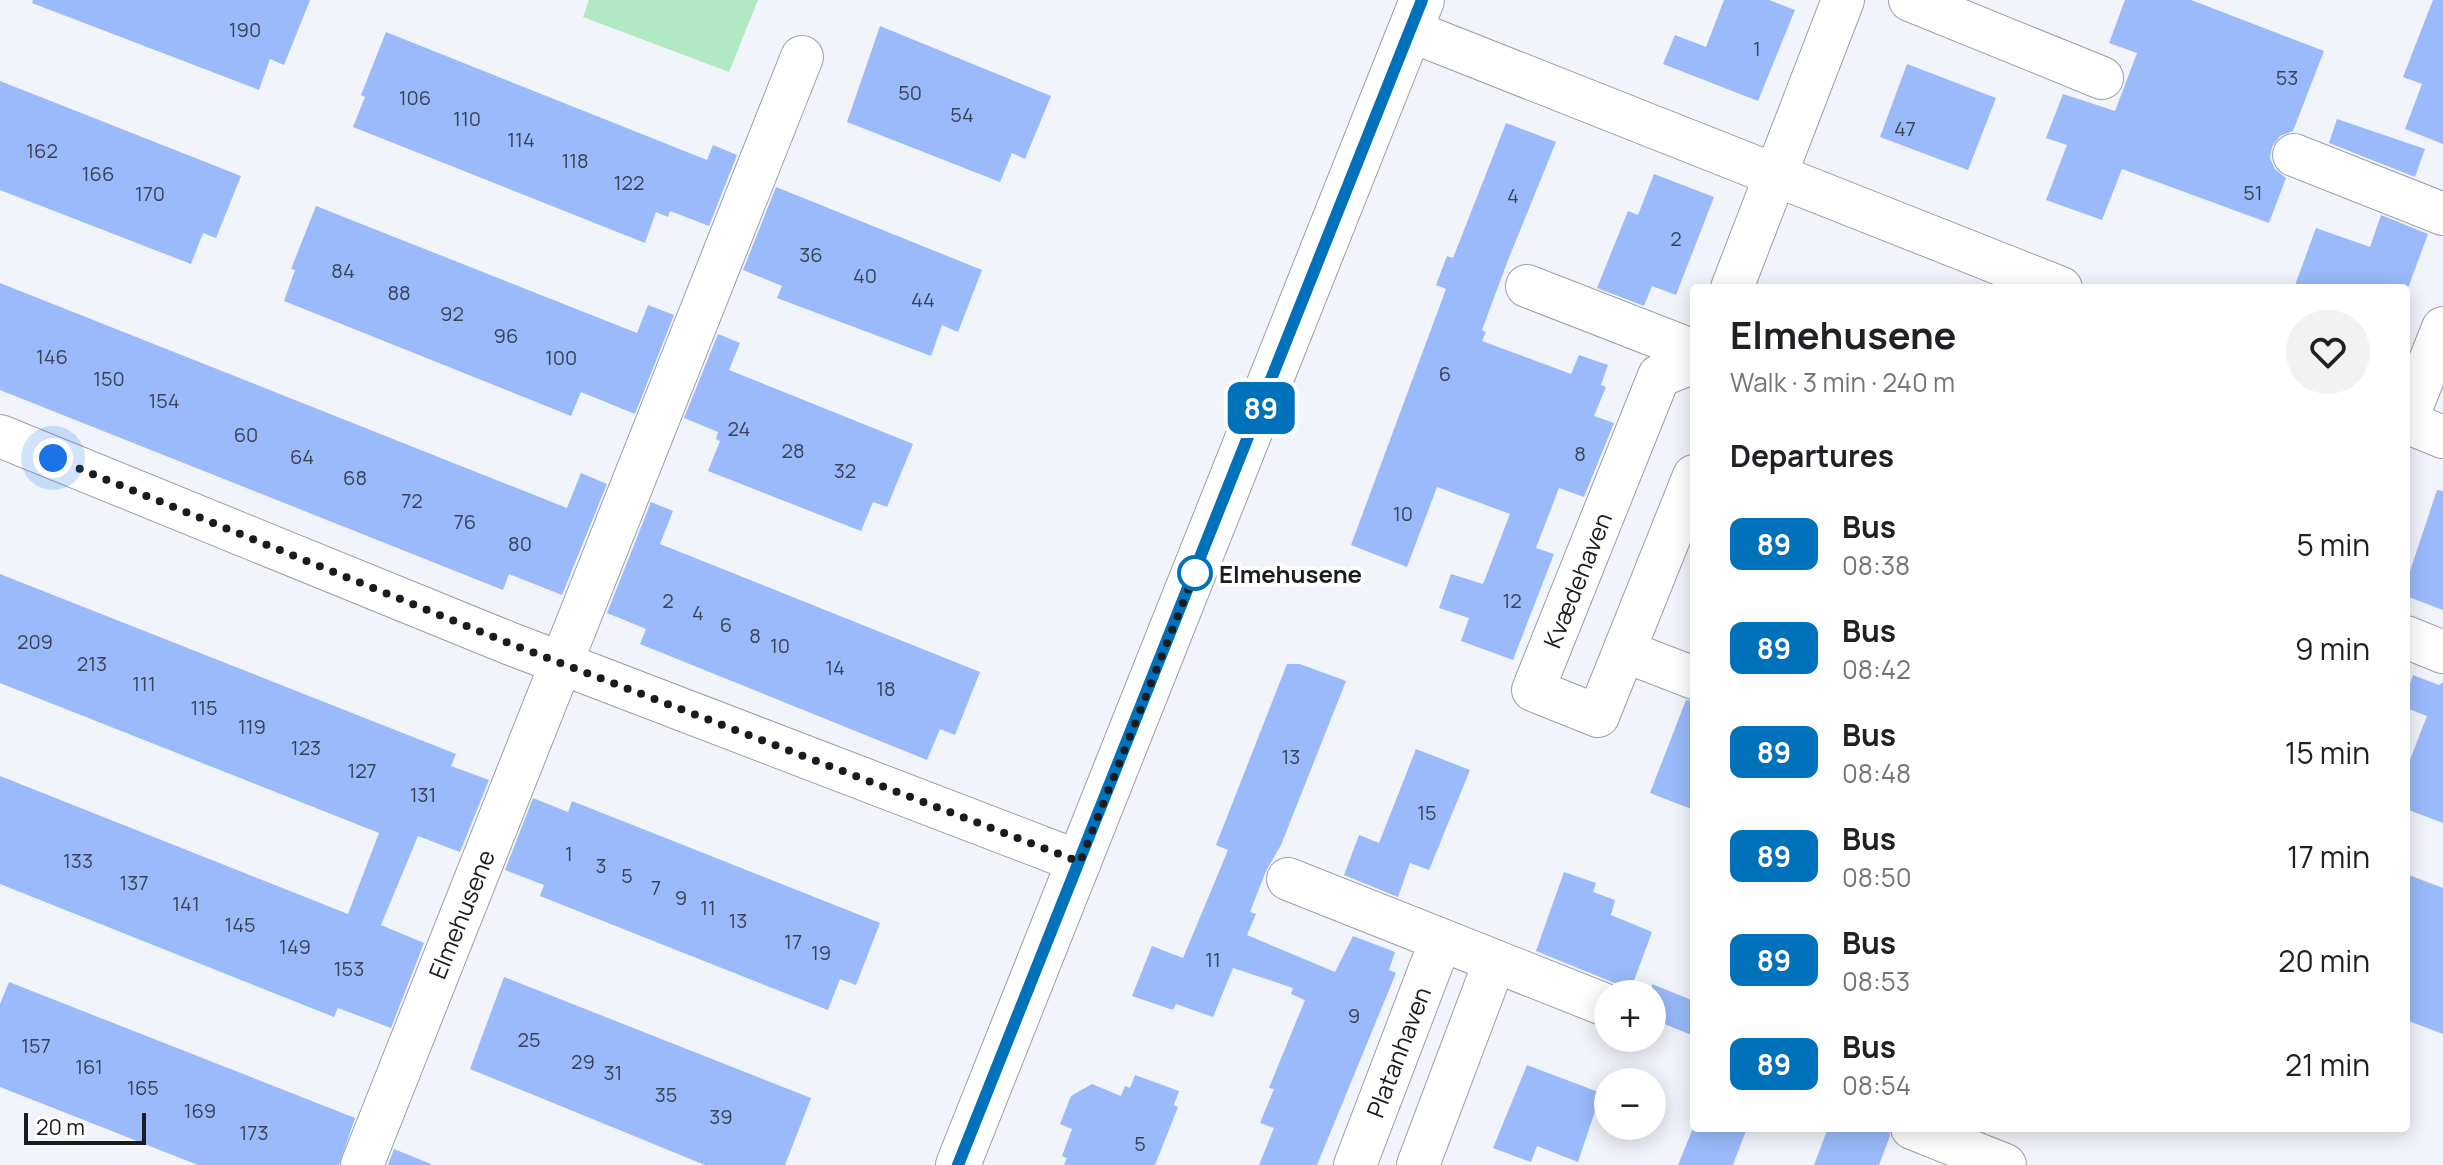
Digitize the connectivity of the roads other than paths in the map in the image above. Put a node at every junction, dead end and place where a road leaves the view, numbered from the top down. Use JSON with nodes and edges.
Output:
{"nodes":[{"id":1,"x":1843,"y":0,"type":"edge"},
{"id":2,"x":1910,"y":0,"type":"edge"},
{"id":3,"x":1416,"y":15,"type":"edge"},
{"id":4,"x":802,"y":57,"type":"dead end"},
{"id":5,"x":2102,"y":78,"type":"dead end"},
{"id":6,"x":2294,"y":155,"type":"dead end"},
{"id":7,"x":1774,"y":176,"type":"junction"},
{"id":8,"x":2443,"y":214,"type":"edge"},
{"id":9,"x":1734,"y":284,"type":"edge"},
{"id":10,"x":2051,"y":284,"type":"edge"},
{"id":11,"x":1527,"y":286,"type":"dead end"},
{"id":12,"x":2443,"y":328,"type":"edge"},
{"id":13,"x":1690,"y":349,"type":"edge"},
{"id":14,"x":1690,"y":364,"type":"edge"},
{"id":15,"x":2410,"y":412,"type":"edge"},
{"id":16,"x":2410,"y":424,"type":"edge"},
{"id":17,"x":0,"y":436,"type":"edge"},
{"id":18,"x":2443,"y":437,"type":"edge"},
{"id":19,"x":1690,"y":486,"type":"edge"},
{"id":20,"x":2410,"y":639,"type":"edge"},
{"id":21,"x":1624,"y":651,"type":"junction"},
{"id":22,"x":2443,"y":652,"type":"edge"},
{"id":23,"x":561,"y":663,"type":"junction"},
{"id":24,"x":1690,"y":676,"type":"edge"},
{"id":25,"x":1080,"y":862,"type":"junction"},
{"id":26,"x":1288,"y":879,"type":"dead end"},
{"id":27,"x":1441,"y":940,"type":"junction"},
{"id":28,"x":1495,"y":961,"type":"junction"},
{"id":29,"x":1594,"y":1000,"type":"edge"},
{"id":30,"x":1922,"y":1132,"type":"edge"},
{"id":31,"x":362,"y":1165,"type":"edge"},
{"id":32,"x":958,"y":1165,"type":"edge"},
{"id":33,"x":1355,"y":1165,"type":"edge"},
{"id":34,"x":1418,"y":1165,"type":"edge"},
{"id":35,"x":2005,"y":1165,"type":"edge"}],
"edges":[{"from":1,"to":7,"type":"street"},
{"from":2,"to":5,"type":"street"},
{"from":3,"to":7,"type":"street"},
{"from":3,"to":25,"type":"street"},
{"from":4,"to":23,"type":"street","name":"Elmehusene"},
{"from":6,"to":8,"type":"street"},
{"from":7,"to":9,"type":"street"},
{"from":7,"to":10,"type":"street"},
{"from":11,"to":13,"type":"street"},
{"from":12,"to":15,"type":"street"},
{"from":14,"to":21,"type":"street","name":"Kvædehaven"},
{"from":16,"to":18,"type":"street"},
{"from":17,"to":23,"type":"street"},
{"from":19,"to":21,"type":"street","name":"Kvædehaven"},
{"from":20,"to":22,"type":"street"},
{"from":21,"to":24,"type":"street"},
{"from":23,"to":25,"type":"street"},
{"from":23,"to":31,"type":"street","name":"Elmehusene"},
{"from":25,"to":32,"type":"street"},
{"from":26,"to":27,"type":"street"},
{"from":27,"to":28,"type":"street"},
{"from":27,"to":33,"type":"street","name":"Platanhaven"},
{"from":28,"to":29,"type":"street"},
{"from":28,"to":34,"type":"street"},
{"from":30,"to":35,"type":"street"}]}
